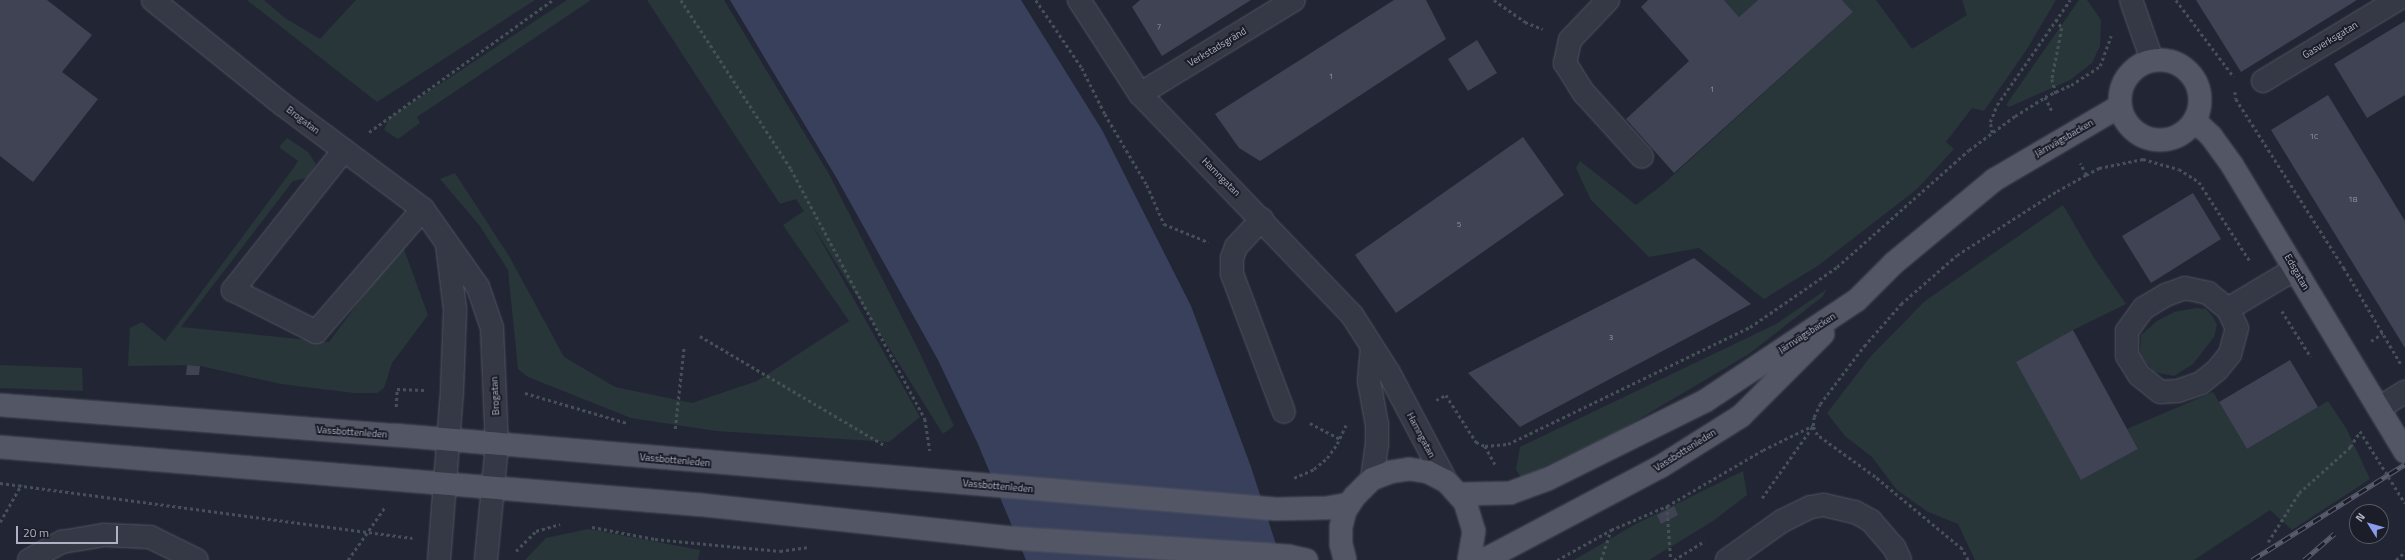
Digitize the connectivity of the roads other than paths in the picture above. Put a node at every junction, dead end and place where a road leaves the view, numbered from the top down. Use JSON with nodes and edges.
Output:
{"nodes":[{"id":1,"x":153,"y":0,"type":"edge"},
{"id":2,"x":1079,"y":0,"type":"edge"},
{"id":3,"x":1294,"y":0,"type":"edge"},
{"id":4,"x":1608,"y":0,"type":"edge"},
{"id":5,"x":2131,"y":0,"type":"edge"},
{"id":6,"x":2397,"y":0,"type":"edge"},
{"id":7,"x":2152,"y":60,"type":"junction"},
{"id":8,"x":2263,"y":81,"type":"dead end"},
{"id":9,"x":1140,"y":94,"type":"junction"},
{"id":10,"x":2120,"y":106,"type":"junction"},
{"id":11,"x":2195,"y":121,"type":"junction"},
{"id":12,"x":344,"y":150,"type":"junction"},
{"id":13,"x":1642,"y":157,"type":"dead end"},
{"id":14,"x":423,"y":209,"type":"junction"},
{"id":15,"x":1262,"y":219,"type":"junction"},
{"id":16,"x":447,"y":243,"type":"junction"},
{"id":17,"x":2295,"y":269,"type":"junction"},
{"id":18,"x":1857,"y":300,"type":"junction"},
{"id":19,"x":2228,"y":308,"type":"junction"},
{"id":20,"x":1372,"y":347,"type":"junction"},
{"id":21,"x":2405,"y":392,"type":"edge"},
{"id":22,"x":0,"y":405,"type":"edge"},
{"id":23,"x":2380,"y":408,"type":"junction"},
{"id":24,"x":1284,"y":412,"type":"dead end"},
{"id":25,"x":449,"y":441,"type":"junction"},
{"id":26,"x":497,"y":445,"type":"junction"},
{"id":27,"x":0,"y":447,"type":"edge"},
{"id":28,"x":2405,"y":452,"type":"edge"},
{"id":29,"x":1372,"y":479,"type":"junction"},
{"id":30,"x":446,"y":483,"type":"junction"},
{"id":31,"x":494,"y":486,"type":"junction"},
{"id":32,"x":1453,"y":488,"type":"junction"},
{"id":33,"x":1349,"y":504,"type":"junction"},
{"id":34,"x":441,"y":551,"type":"edge"},
{"id":35,"x":487,"y":554,"type":"edge"},
{"id":36,"x":1297,"y":558,"type":"edge"},
{"id":37,"x":29,"y":560,"type":"edge"},
{"id":38,"x":197,"y":560,"type":"edge"},
{"id":39,"x":1345,"y":560,"type":"edge"},
{"id":40,"x":1470,"y":560,"type":"edge"},
{"id":41,"x":1484,"y":560,"type":"edge"},
{"id":42,"x":1727,"y":560,"type":"edge"},
{"id":43,"x":1900,"y":560,"type":"edge"}],
"edges":[{"from":1,"to":12,"type":"street","name":"Brogatan"},
{"from":2,"to":9,"type":"street","name":"Hamngatan"},
{"from":3,"to":9,"type":"street","name":"Verkstadsgränd"},
{"from":4,"to":13,"type":"street"},
{"from":5,"to":7,"type":"street"},
{"from":6,"to":8,"type":"street","name":"Gasverksgatan"},
{"from":7,"to":10,"type":"main road"},
{"from":7,"to":11,"type":"main road"},
{"from":9,"to":15,"type":"street","name":"Hamngatan"},
{"from":10,"to":11,"type":"main road"},
{"from":10,"to":18,"type":"main road","name":"Järnvägsbacken"},
{"from":11,"to":17,"type":"main road","name":"Edsgatan"},
{"from":12,"to":14,"type":"street","name":"Brogatan"},
{"from":12,"to":14,"type":"street"},
{"from":14,"to":16,"type":"street","name":"Brogatan"},
{"from":15,"to":20,"type":"street","name":"Hamngatan"},
{"from":15,"to":24,"type":"street"},
{"from":16,"to":25,"type":"street","name":"Brogatan"},
{"from":16,"to":26,"type":"street","name":"Brogatan"},
{"from":17,"to":19,"type":"street"},
{"from":17,"to":23,"type":"main road","name":"Edsgatan"},
{"from":18,"to":32,"type":"main road","name":"Järnvägsbacken"},
{"from":18,"to":41,"type":"main road","name":"Vassbottenleden"},
{"from":19,"to":19,"type":"street"},
{"from":20,"to":29,"type":"street"},
{"from":20,"to":32,"type":"street","name":"Hamngatan"},
{"from":21,"to":23,"type":"street"},
{"from":22,"to":25,"type":"main road","name":"Vassbottenleden"},
{"from":23,"to":28,"type":"main road","name":"Edsgatan"},
{"from":25,"to":26,"type":"main road","name":"Vassbottenleden"},
{"from":25,"to":30,"type":"street","name":"Brogatan"},
{"from":26,"to":31,"type":"street","name":"Brogatan"},
{"from":26,"to":33,"type":"main road","name":"Vassbottenleden"},
{"from":27,"to":30,"type":"main road"},
{"from":29,"to":32,"type":"main road"},
{"from":29,"to":33,"type":"main road"},
{"from":30,"to":31,"type":"main road"},
{"from":30,"to":34,"type":"street","name":"Brogatan"},
{"from":31,"to":35,"type":"street","name":"Brogatan"},
{"from":31,"to":36,"type":"main road"},
{"from":32,"to":40,"type":"main road"},
{"from":33,"to":39,"type":"main road"},
{"from":37,"to":38,"type":"street"},
{"from":42,"to":43,"type":"street"}]}
